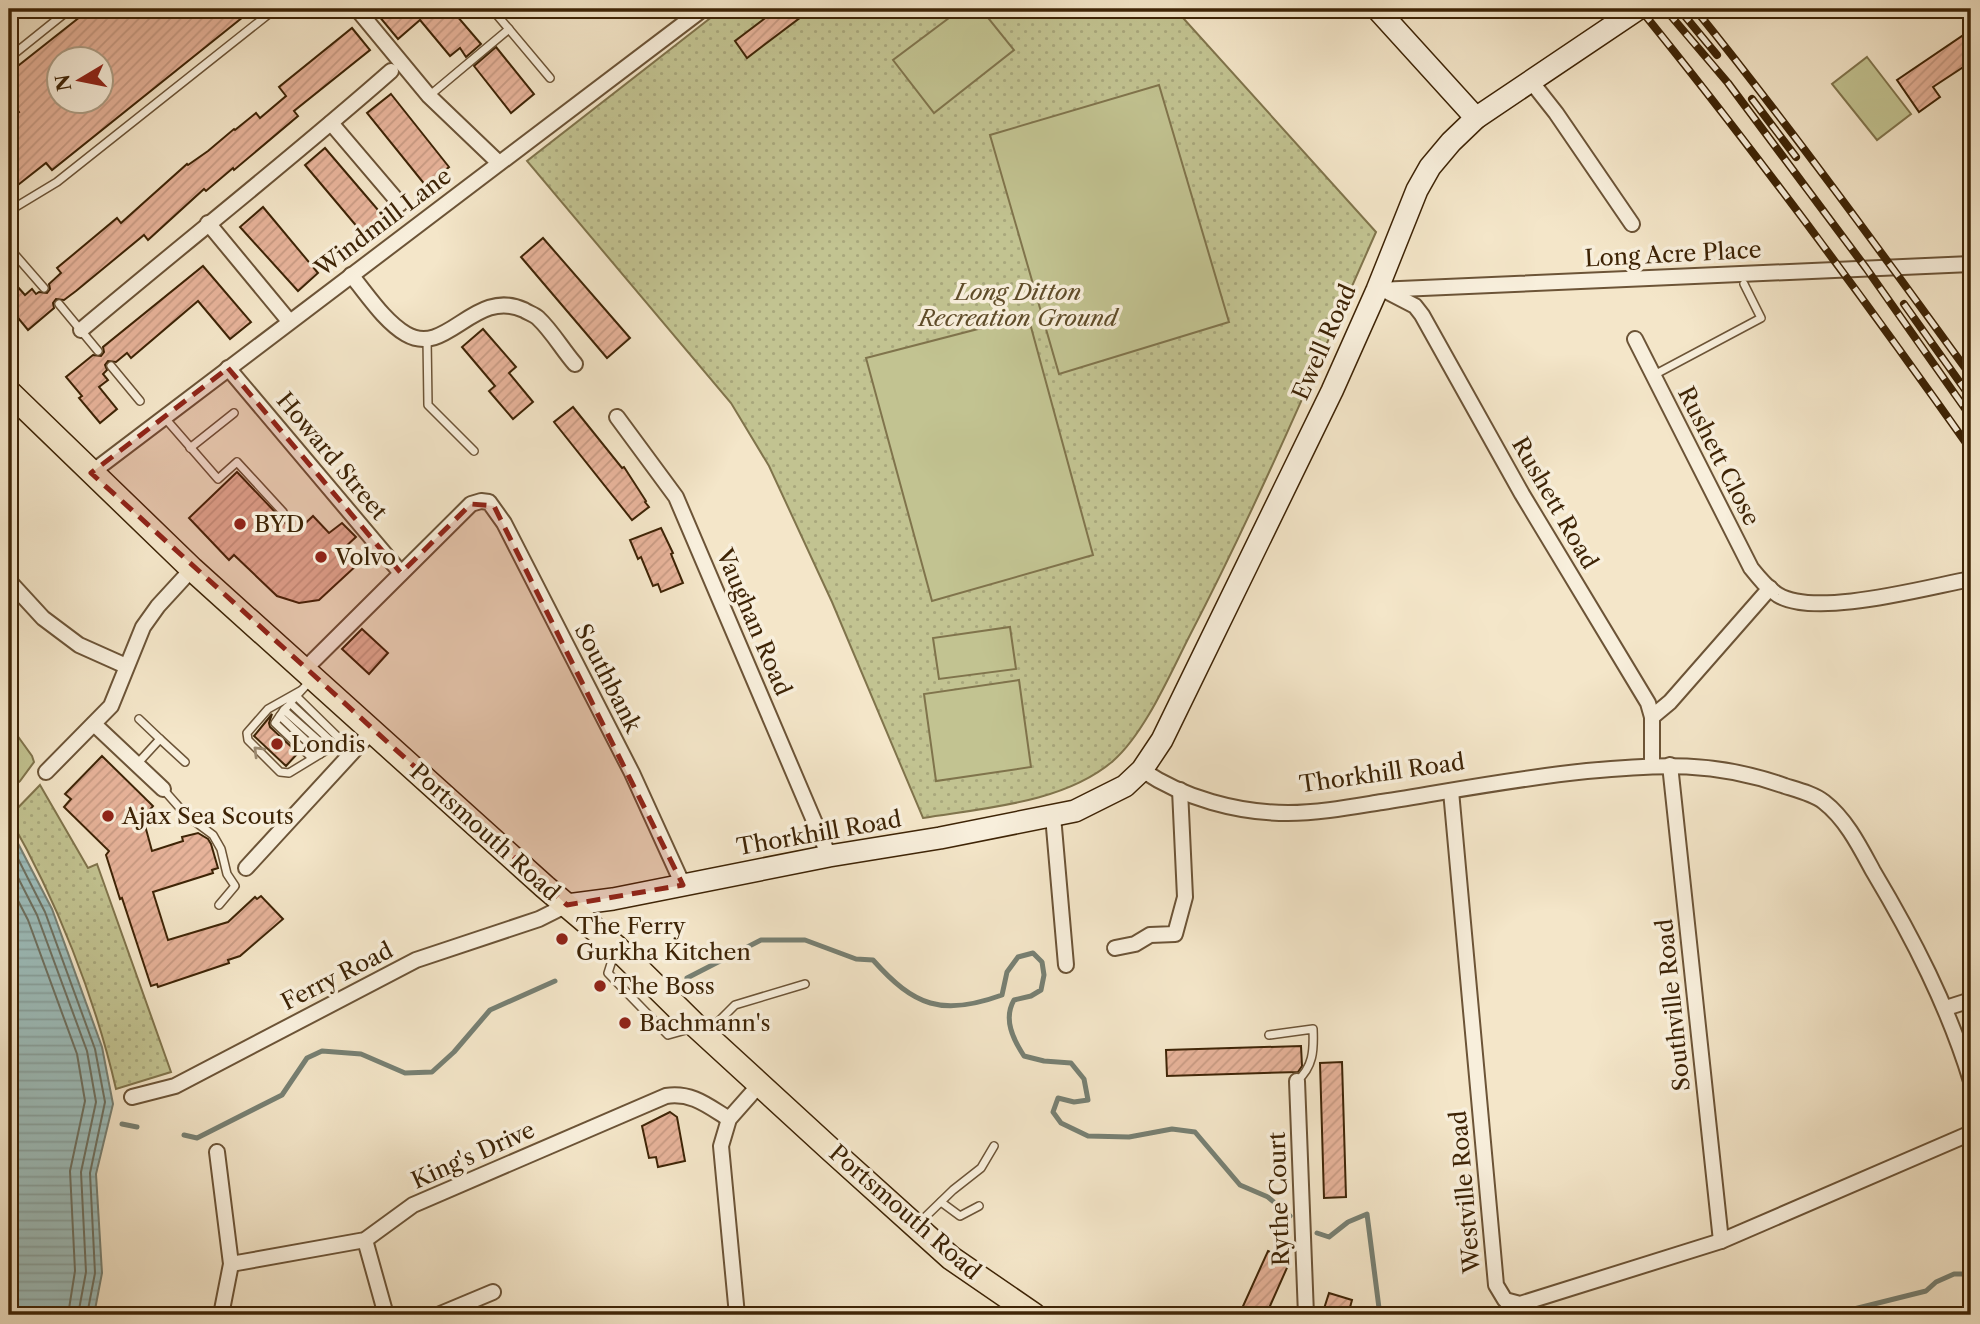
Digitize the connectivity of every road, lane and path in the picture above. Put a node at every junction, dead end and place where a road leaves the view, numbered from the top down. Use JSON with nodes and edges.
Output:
{"nodes":[{"id":1,"x":70,"y":9,"type":"edge"},
{"id":2,"x":275,"y":9,"type":"edge"},
{"id":3,"x":357,"y":9,"type":"edge"},
{"id":4,"x":492,"y":9,"type":"edge"},
{"id":5,"x":703,"y":9,"type":"edge"},
{"id":6,"x":1377,"y":9,"type":"edge"},
{"id":7,"x":1638,"y":9,"type":"edge"},
{"id":8,"x":509,"y":29,"type":"junction"},
{"id":9,"x":9,"y":58,"type":"edge"},
{"id":10,"x":391,"y":71,"type":"dead end"},
{"id":11,"x":550,"y":78,"type":"dead end"},
{"id":12,"x":1530,"y":80,"type":"junction"},
{"id":13,"x":429,"y":96,"type":"junction"},
{"id":14,"x":1476,"y":118,"type":"junction"},
{"id":15,"x":331,"y":123,"type":"junction"},
{"id":16,"x":499,"y":163,"type":"junction"},
{"id":17,"x":400,"y":204,"type":"dead end"},
{"id":18,"x":9,"y":211,"type":"edge"},
{"id":19,"x":208,"y":223,"type":"junction"},
{"id":20,"x":1632,"y":225,"type":"dead end"},
{"id":21,"x":10,"y":249,"type":"edge"},
{"id":22,"x":1971,"y":264,"type":"edge"},
{"id":23,"x":351,"y":275,"type":"junction"},
{"id":24,"x":1744,"y":284,"type":"dead end"},
{"id":25,"x":44,"y":288,"type":"dead end"},
{"id":26,"x":1377,"y":290,"type":"junction"},
{"id":27,"x":59,"y":304,"type":"dead end"},
{"id":28,"x":289,"y":321,"type":"junction"},
{"id":29,"x":81,"y":330,"type":"junction"},
{"id":30,"x":427,"y":338,"type":"junction"},
{"id":31,"x":1635,"y":339,"type":"dead end"},
{"id":32,"x":98,"y":351,"type":"dead end"},
{"id":33,"x":575,"y":364,"type":"dead end"},
{"id":34,"x":111,"y":366,"type":"dead end"},
{"id":35,"x":228,"y":368,"type":"junction"},
{"id":36,"x":1653,"y":376,"type":"junction"},
{"id":37,"x":12,"y":401,"type":"edge"},
{"id":38,"x":140,"y":401,"type":"dead end"},
{"id":39,"x":234,"y":412,"type":"dead end"},
{"id":40,"x":163,"y":417,"type":"junction"},
{"id":41,"x":617,"y":417,"type":"dead end"},
{"id":42,"x":190,"y":448,"type":"junction"},
{"id":43,"x":474,"y":451,"type":"dead end"},
{"id":44,"x":91,"y":472,"type":"junction"},
{"id":45,"x":283,"y":512,"type":"dead end"},
{"id":46,"x":192,"y":569,"type":"junction"},
{"id":47,"x":401,"y":573,"type":"junction"},
{"id":48,"x":1971,"y":579,"type":"edge"},
{"id":49,"x":9,"y":582,"type":"edge"},
{"id":50,"x":1770,"y":589,"type":"junction"},
{"id":51,"x":126,"y":666,"type":"junction"},
{"id":52,"x":304,"y":683,"type":"junction"},
{"id":53,"x":285,"y":710,"type":"junction"},
{"id":54,"x":1652,"y":717,"type":"junction"},
{"id":55,"x":139,"y":719,"type":"dead end"},
{"id":56,"x":94,"y":724,"type":"junction"},
{"id":57,"x":160,"y":739,"type":"junction"},
{"id":58,"x":358,"y":741,"type":"junction"},
{"id":59,"x":328,"y":749,"type":"junction"},
{"id":60,"x":312,"y":758,"type":"junction"},
{"id":61,"x":185,"y":762,"type":"dead end"},
{"id":62,"x":137,"y":764,"type":"junction"},
{"id":63,"x":1652,"y":765,"type":"junction"},
{"id":64,"x":1670,"y":765,"type":"junction"},
{"id":65,"x":1142,"y":770,"type":"junction"},
{"id":66,"x":46,"y":772,"type":"dead end"},
{"id":67,"x":163,"y":789,"type":"joint"},
{"id":68,"x":1180,"y":790,"type":"junction"},
{"id":69,"x":1451,"y":791,"type":"junction"},
{"id":70,"x":1052,"y":816,"type":"junction"},
{"id":71,"x":829,"y":856,"type":"junction"},
{"id":72,"x":246,"y":868,"type":"dead end"},
{"id":73,"x":683,"y":885,"type":"junction"},
{"id":74,"x":219,"y":905,"type":"dead end"},
{"id":75,"x":567,"y":905,"type":"junction"},
{"id":76,"x":1115,"y":948,"type":"dead end"},
{"id":77,"x":1066,"y":965,"type":"dead end"},
{"id":78,"x":805,"y":984,"type":"dead end"},
{"id":79,"x":1971,"y":1000,"type":"edge"},
{"id":80,"x":1945,"y":1008,"type":"junction"},
{"id":81,"x":702,"y":1031,"type":"junction"},
{"id":82,"x":1269,"y":1035,"type":"dead end"},
{"id":83,"x":1297,"y":1081,"type":"joint"},
{"id":84,"x":1971,"y":1081,"type":"edge"},
{"id":85,"x":760,"y":1084,"type":"junction"},
{"id":86,"x":132,"y":1097,"type":"dead end"},
{"id":87,"x":729,"y":1119,"type":"junction"},
{"id":88,"x":1971,"y":1133,"type":"edge"},
{"id":89,"x":994,"y":1146,"type":"dead end"},
{"id":90,"x":217,"y":1152,"type":"dead end"},
{"id":91,"x":941,"y":1202,"type":"junction"},
{"id":92,"x":979,"y":1206,"type":"dead end"},
{"id":93,"x":916,"y":1226,"type":"junction"},
{"id":94,"x":365,"y":1240,"type":"junction"},
{"id":95,"x":1721,"y":1241,"type":"junction"},
{"id":96,"x":231,"y":1264,"type":"junction"},
{"id":97,"x":493,"y":1293,"type":"dead end"},
{"id":98,"x":221,"y":1315,"type":"edge"},
{"id":99,"x":386,"y":1315,"type":"edge"},
{"id":100,"x":438,"y":1315,"type":"edge"},
{"id":101,"x":737,"y":1315,"type":"edge"},
{"id":102,"x":1034,"y":1315,"type":"edge"},
{"id":103,"x":1306,"y":1315,"type":"edge"}],
"edges":[{"from":1,"to":9,"type":"lane"},
{"from":2,"to":18,"type":"lane"},
{"from":3,"to":13,"type":"street"},
{"from":4,"to":8,"type":"lane"},
{"from":5,"to":16,"type":"street","name":"Windmill Lane"},
{"from":6,"to":14,"type":"street"},
{"from":7,"to":12,"type":"street","name":"Ewell Road"},
{"from":8,"to":11,"type":"lane"},
{"from":8,"to":13,"type":"lane"},
{"from":10,"to":15,"type":"street"},
{"from":12,"to":14,"type":"street","name":"Ewell Road"},
{"from":12,"to":20,"type":"street"},
{"from":13,"to":16,"type":"street"},
{"from":14,"to":26,"type":"street","name":"Ewell Road"},
{"from":15,"to":17,"type":"street"},
{"from":15,"to":19,"type":"street"},
{"from":16,"to":23,"type":"street","name":"Windmill Lane"},
{"from":19,"to":28,"type":"street"},
{"from":19,"to":29,"type":"street"},
{"from":21,"to":25,"type":"lane"},
{"from":22,"to":26,"type":"street","name":"Long Acre Place"},
{"from":23,"to":28,"type":"street","name":"Windmill Lane"},
{"from":23,"to":30,"type":"street"},
{"from":24,"to":36,"type":"lane"},
{"from":26,"to":54,"type":"street","name":"Rushett Road"},
{"from":26,"to":65,"type":"street","name":"Ewell Road"},
{"from":27,"to":29,"type":"lane"},
{"from":28,"to":35,"type":"street","name":"Windmill Lane"},
{"from":29,"to":32,"type":"lane"},
{"from":30,"to":33,"type":"street"},
{"from":30,"to":43,"type":"lane"},
{"from":31,"to":36,"type":"street","name":"Rushett Close"},
{"from":34,"to":38,"type":"lane"},
{"from":35,"to":40,"type":"street","name":"Windmill Lane"},
{"from":35,"to":47,"type":"street","name":"Howard Street"},
{"from":36,"to":50,"type":"street","name":"Rushett Close"},
{"from":37,"to":44,"type":"main road","name":"Portsmouth Road"},
{"from":39,"to":42,"type":"lane"},
{"from":40,"to":42,"type":"lane"},
{"from":40,"to":44,"type":"street","name":"Windmill Lane"},
{"from":41,"to":71,"type":"street","name":"Vaughan Road"},
{"from":42,"to":45,"type":"lane"},
{"from":44,"to":46,"type":"main road","name":"Portsmouth Road"},
{"from":46,"to":51,"type":"street"},
{"from":46,"to":52,"type":"main road","name":"Portsmouth Road"},
{"from":47,"to":52,"type":"street"},
{"from":47,"to":73,"type":"street","name":"Southbank"},
{"from":48,"to":50,"type":"street","name":"Rushett Close"},
{"from":49,"to":51,"type":"street"},
{"from":50,"to":54,"type":"street"},
{"from":51,"to":56,"type":"street"},
{"from":52,"to":53,"type":"lane"},
{"from":52,"to":58,"type":"main road","name":"Portsmouth Road"},
{"from":60,"to":52,"type":"lane","one_way":true},
{"from":53,"to":59,"type":"lane"},
{"from":53,"to":59,"type":"lane"},
{"from":53,"to":60,"type":"lane"},
{"from":54,"to":63,"type":"street","name":"Rushett Road"},
{"from":55,"to":57,"type":"lane"},
{"from":56,"to":62,"type":"street"},
{"from":56,"to":66,"type":"street"},
{"from":57,"to":61,"type":"lane"},
{"from":57,"to":62,"type":"lane"},
{"from":58,"to":59,"type":"lane"},
{"from":58,"to":72,"type":"street"},
{"from":58,"to":75,"type":"main road","name":"Portsmouth Road"},
{"from":59,"to":60,"type":"lane"},
{"from":62,"to":67,"type":"street"},
{"from":63,"to":64,"type":"street","name":"Thorkhill Road"},
{"from":63,"to":69,"type":"street","name":"Thorkhill Road"},
{"from":64,"to":80,"type":"street","name":"Thorkhill Road"},
{"from":64,"to":95,"type":"street","name":"Southville Road"},
{"from":65,"to":68,"type":"street","name":"Thorkhill Road"},
{"from":65,"to":70,"type":"street","name":"Thorkhill Road"},
{"from":67,"to":74,"type":"lane"},
{"from":68,"to":69,"type":"street","name":"Thorkhill Road"},
{"from":68,"to":76,"type":"street"},
{"from":69,"to":95,"type":"street","name":"Westville Road"},
{"from":70,"to":71,"type":"street","name":"Thorkhill Road"},
{"from":70,"to":77,"type":"street"},
{"from":71,"to":73,"type":"street","name":"Thorkhill Road"},
{"from":73,"to":75,"type":"street","name":"Thorkhill Road"},
{"from":75,"to":81,"type":"main road","name":"Portsmouth Road"},
{"from":75,"to":86,"type":"street","name":"Ferry Road"},
{"from":78,"to":81,"type":"lane"},
{"from":79,"to":80,"type":"street"},
{"from":80,"to":84,"type":"street","name":"Thorkhill Road"},
{"from":81,"to":85,"type":"main road","name":"Portsmouth Road"},
{"from":82,"to":83,"type":"lane"},
{"from":83,"to":103,"type":"street","name":"Rythe Court"},
{"from":85,"to":87,"type":"street"},
{"from":85,"to":93,"type":"main road","name":"Portsmouth Road"},
{"from":87,"to":94,"type":"street","name":"King's Drive"},
{"from":87,"to":101,"type":"street"},
{"from":88,"to":95,"type":"street","name":"Westville Road"},
{"from":89,"to":91,"type":"lane"},
{"from":90,"to":96,"type":"street"},
{"from":91,"to":92,"type":"lane"},
{"from":91,"to":93,"type":"lane"},
{"from":93,"to":102,"type":"main road","name":"Portsmouth Road"},
{"from":94,"to":96,"type":"street","name":"King's Drive"},
{"from":94,"to":99,"type":"street"},
{"from":96,"to":98,"type":"street"},
{"from":97,"to":100,"type":"street"}]}
